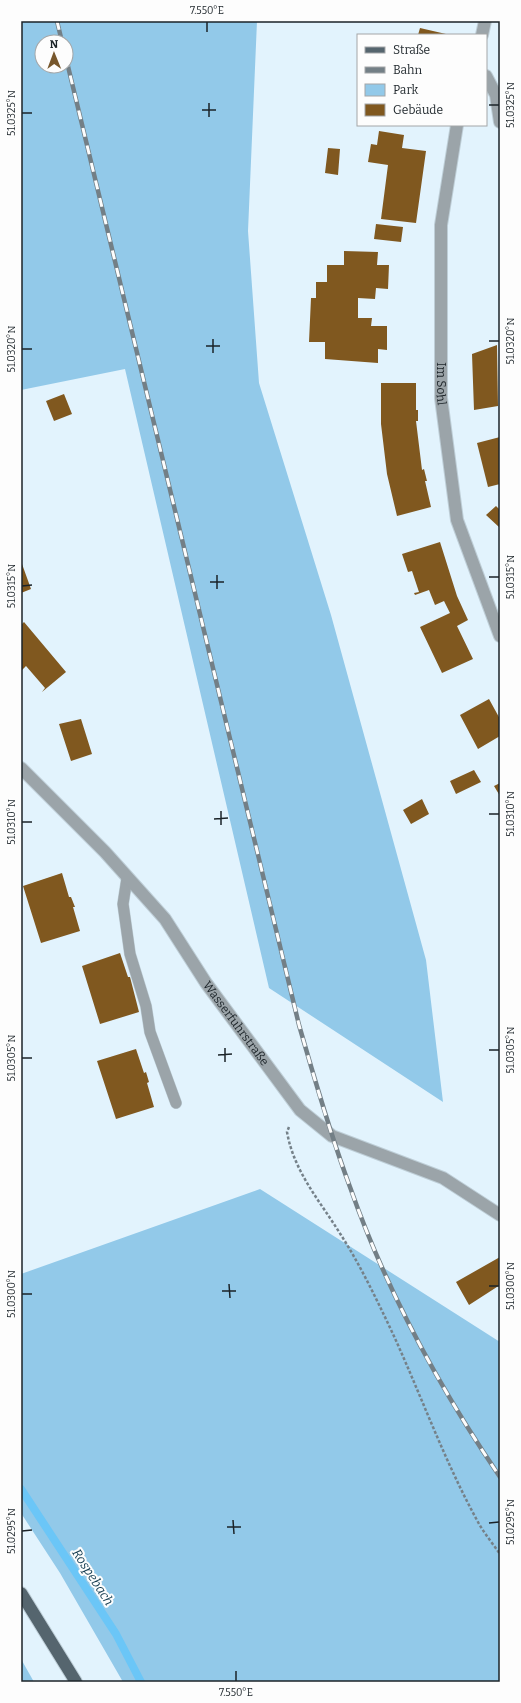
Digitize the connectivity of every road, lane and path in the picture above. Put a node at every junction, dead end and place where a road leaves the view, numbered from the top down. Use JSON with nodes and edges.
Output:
{"nodes":[{"id":1,"x":485,"y":21,"type":"edge"},
{"id":2,"x":482,"y":34,"type":"edge"},
{"id":3,"x":487,"y":78,"type":"edge"},
{"id":4,"x":500,"y":122,"type":"edge"},
{"id":5,"x":457,"y":126,"type":"edge"},
{"id":6,"x":500,"y":636,"type":"edge"},
{"id":7,"x":21,"y":768,"type":"edge"},
{"id":8,"x":128,"y":878,"type":"junction"},
{"id":9,"x":176,"y":1103,"type":"dead end"},
{"id":10,"x":300,"y":1110,"type":"junction"},
{"id":11,"x":500,"y":1215,"type":"edge"},
{"id":12,"x":500,"y":1554,"type":"edge"},
{"id":13,"x":21,"y":1593,"type":"edge"},
{"id":14,"x":76,"y":1682,"type":"edge"}],
"edges":[{"from":1,"to":2,"type":"street"},
{"from":3,"to":4,"type":"street"},
{"from":5,"to":6,"type":"street","name":"Im Sohl"},
{"from":7,"to":8,"type":"street","name":"Wasserfuhrstraße"},
{"from":8,"to":9,"type":"lane"},
{"from":8,"to":10,"type":"street","name":"Wasserfuhrstraße"},
{"from":10,"to":11,"type":"street","name":"Wasserfuhrstraße"},
{"from":10,"to":12,"type":"path"},
{"from":13,"to":14,"type":"main road"}]}
